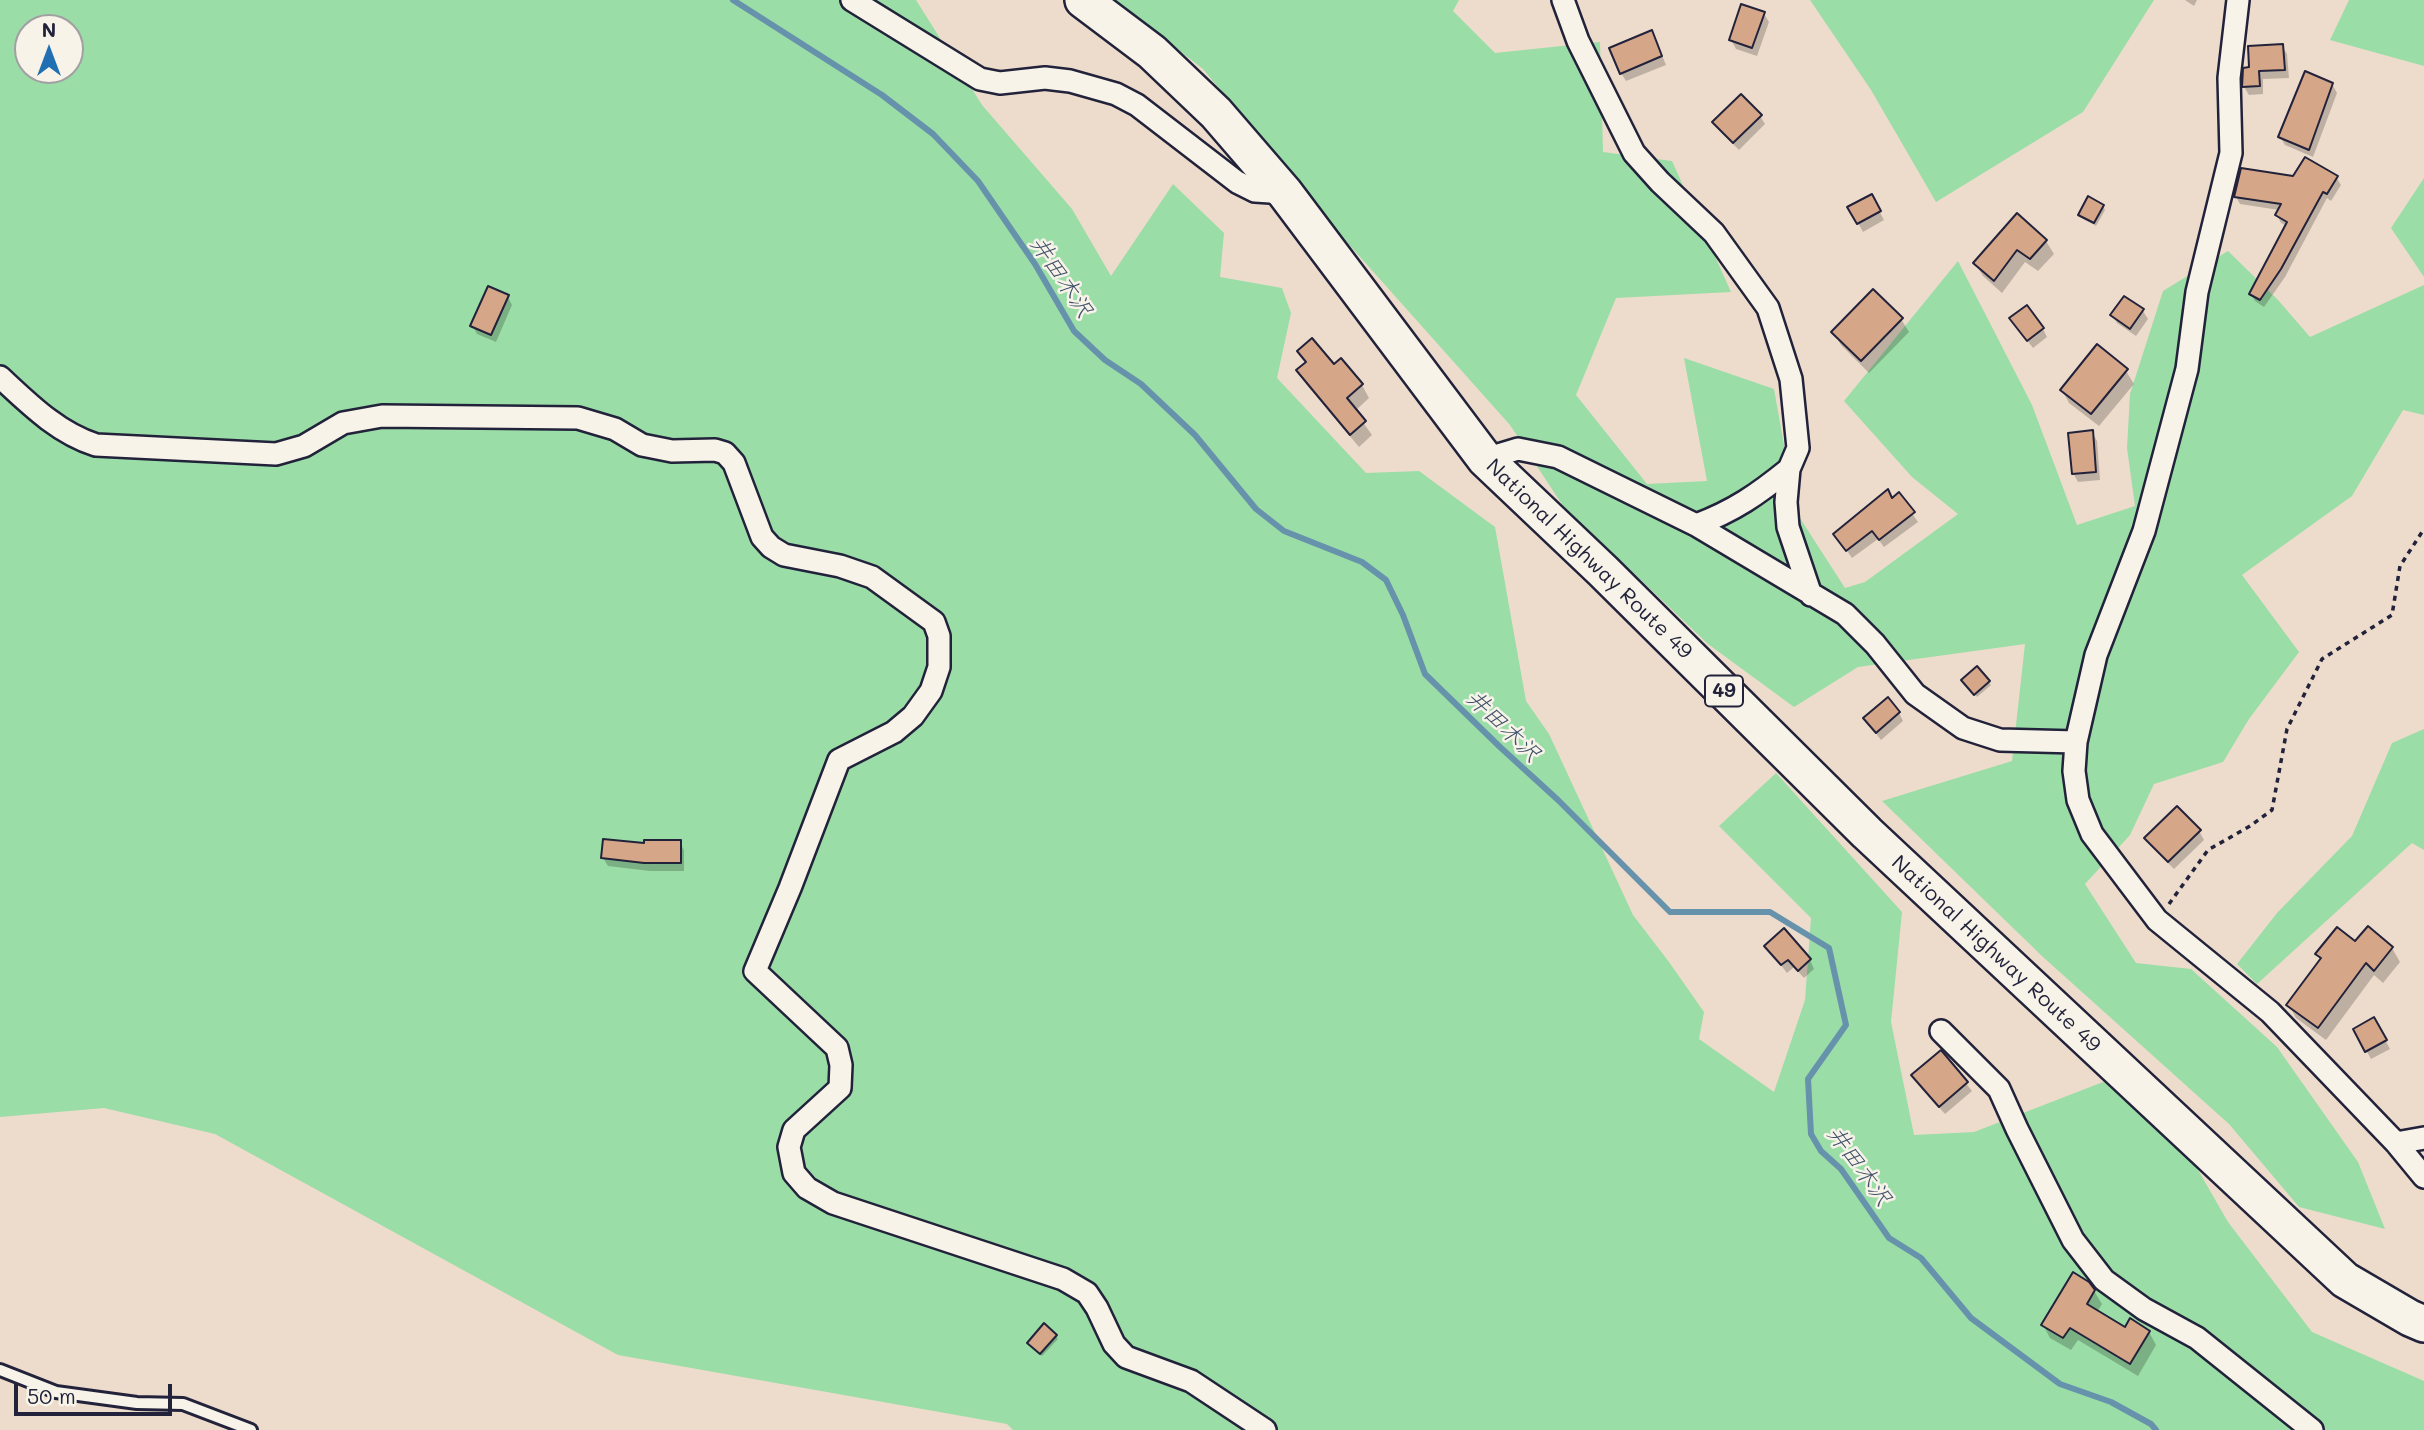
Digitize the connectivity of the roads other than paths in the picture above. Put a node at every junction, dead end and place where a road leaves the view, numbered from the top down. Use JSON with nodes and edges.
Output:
{"nodes":[{"id":1,"x":852,"y":0,"type":"edge"},
{"id":2,"x":1083,"y":0,"type":"edge"},
{"id":3,"x":1563,"y":0,"type":"edge"},
{"id":4,"x":2238,"y":0,"type":"edge"},
{"id":5,"x":1285,"y":193,"type":"junction"},
{"id":6,"x":0,"y":377,"type":"edge"},
{"id":7,"x":1485,"y":459,"type":"junction"},
{"id":8,"x":1789,"y":469,"type":"junction"},
{"id":9,"x":1696,"y":525,"type":"junction"},
{"id":10,"x":1811,"y":595,"type":"junction"},
{"id":11,"x":2076,"y":742,"type":"junction"},
{"id":12,"x":1941,"y":1031,"type":"dead end"},
{"id":13,"x":2424,"y":1138,"type":"edge"},
{"id":14,"x":2396,"y":1143,"type":"junction"},
{"id":15,"x":2424,"y":1177,"type":"edge"},
{"id":16,"x":2419,"y":1328,"type":"edge"},
{"id":17,"x":0,"y":1370,"type":"edge"},
{"id":18,"x":251,"y":1430,"type":"edge"},
{"id":19,"x":1265,"y":1430,"type":"edge"},
{"id":20,"x":2312,"y":1430,"type":"edge"}],
"edges":[{"from":1,"to":5,"type":"street"},
{"from":2,"to":5,"type":"highway","name":"National Highway Route 49","number":"49"},
{"from":3,"to":8,"type":"street"},
{"from":4,"to":11,"type":"street"},
{"from":5,"to":7,"type":"highway","name":"National Highway Route 49","number":"49"},
{"from":6,"to":19,"type":"street"},
{"from":7,"to":9,"type":"street"},
{"from":7,"to":16,"type":"highway","name":"National Highway Route 49","number":"49"},
{"from":8,"to":9,"type":"street"},
{"from":8,"to":10,"type":"street"},
{"from":9,"to":10,"type":"street"},
{"from":10,"to":11,"type":"street"},
{"from":11,"to":14,"type":"street"},
{"from":12,"to":20,"type":"street"},
{"from":13,"to":14,"type":"street"},
{"from":14,"to":15,"type":"street"},
{"from":17,"to":18,"type":"lane"}]}
